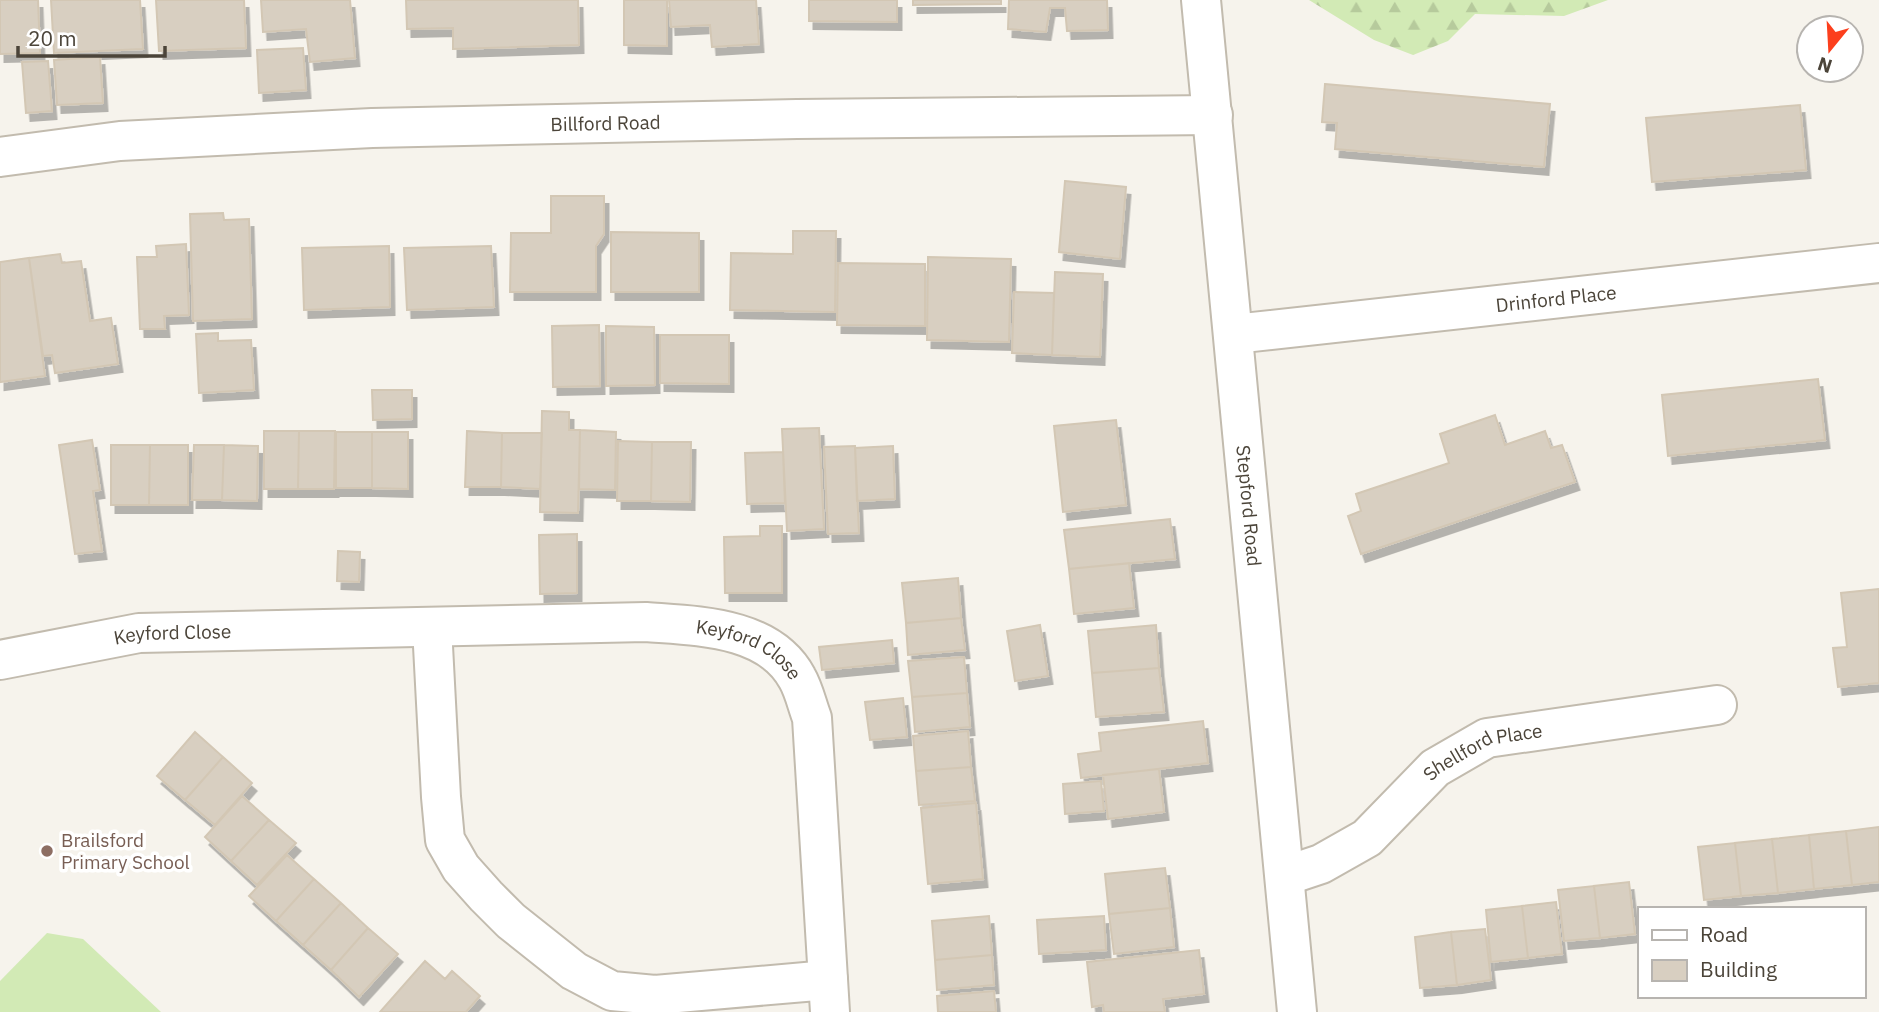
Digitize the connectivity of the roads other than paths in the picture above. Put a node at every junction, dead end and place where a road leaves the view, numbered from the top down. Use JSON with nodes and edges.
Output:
{"nodes":[{"id":1,"x":1201,"y":0,"type":"edge"},
{"id":2,"x":1213,"y":115,"type":"junction"},
{"id":3,"x":0,"y":157,"type":"edge"},
{"id":4,"x":1879,"y":263,"type":"edge"},
{"id":5,"x":1234,"y":334,"type":"junction"},
{"id":6,"x":432,"y":627,"type":"junction"},
{"id":7,"x":0,"y":660,"type":"edge"},
{"id":8,"x":1717,"y":705,"type":"dead end"},
{"id":9,"x":1285,"y":876,"type":"junction"},
{"id":10,"x":829,"y":996,"type":"edge"},
{"id":11,"x":1297,"y":1012,"type":"edge"}],
"edges":[{"from":1,"to":2,"type":"street","name":"Stepford Road"},
{"from":2,"to":3,"type":"street","name":"Billford Road"},
{"from":2,"to":5,"type":"street","name":"Stepford Road"},
{"from":4,"to":5,"type":"street","name":"Drinford Place"},
{"from":5,"to":9,"type":"street","name":"Stepford Road"},
{"from":6,"to":7,"type":"street","name":"Keyford Close"},
{"from":6,"to":10,"type":"street","name":"Keyford Close"},
{"from":6,"to":10,"type":"street","name":"Keyford Close"},
{"from":8,"to":9,"type":"street","name":"Shellford Place"},
{"from":9,"to":11,"type":"street","name":"Stepford Road"}]}
